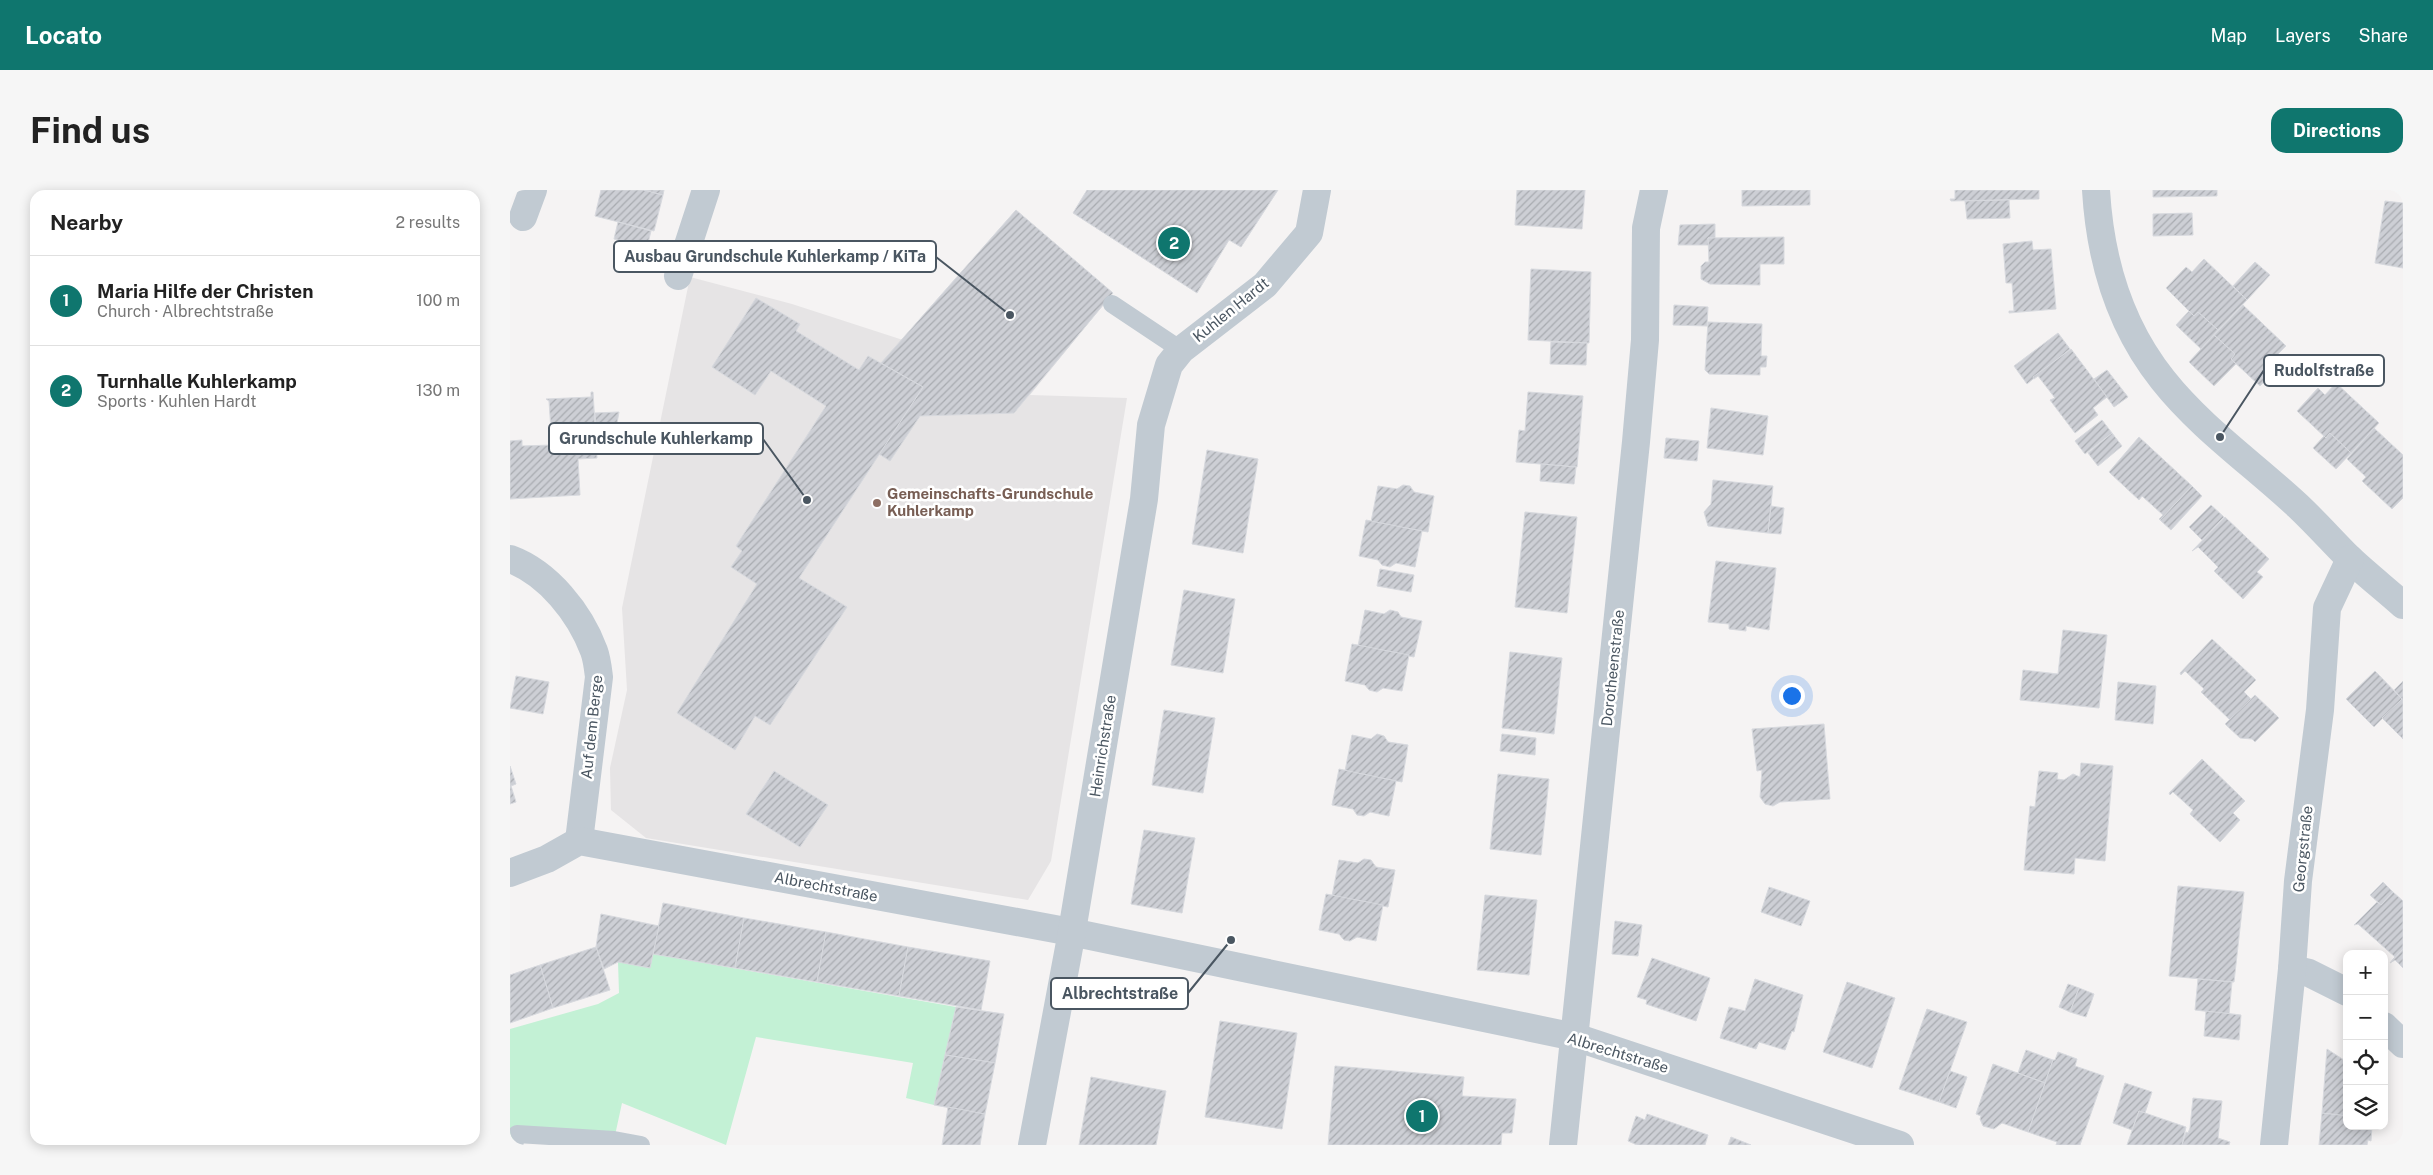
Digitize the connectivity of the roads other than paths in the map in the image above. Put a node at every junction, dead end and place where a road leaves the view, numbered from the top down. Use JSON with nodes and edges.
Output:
{"nodes":[{"id":1,"x":533,"y":190,"type":"edge"},
{"id":2,"x":706,"y":190,"type":"edge"},
{"id":3,"x":1317,"y":190,"type":"edge"},
{"id":4,"x":1654,"y":190,"type":"edge"},
{"id":5,"x":2096,"y":190,"type":"edge"},
{"id":6,"x":523,"y":218,"type":"dead end"},
{"id":7,"x":678,"y":276,"type":"dead end"},
{"id":8,"x":1112,"y":304,"type":"dead end"},
{"id":9,"x":1181,"y":350,"type":"junction"},
{"id":10,"x":510,"y":559,"type":"edge"},
{"id":11,"x":2350,"y":559,"type":"junction"},
{"id":12,"x":2403,"y":605,"type":"edge"},
{"id":13,"x":579,"y":841,"type":"junction"},
{"id":14,"x":510,"y":873,"type":"edge"},
{"id":15,"x":1071,"y":932,"type":"junction"},
{"id":16,"x":2292,"y":969,"type":"junction"},
{"id":17,"x":2343,"y":990,"type":"edge"},
{"id":18,"x":2388,"y":1030,"type":"edge"},
{"id":19,"x":1575,"y":1037,"type":"junction"},
{"id":20,"x":2403,"y":1044,"type":"edge"},
{"id":21,"x":514,"y":1145,"type":"edge"},
{"id":22,"x":641,"y":1145,"type":"edge"},
{"id":23,"x":1032,"y":1145,"type":"edge"},
{"id":24,"x":1564,"y":1145,"type":"edge"},
{"id":25,"x":1900,"y":1145,"type":"edge"},
{"id":26,"x":2274,"y":1145,"type":"edge"}],
"edges":[{"from":1,"to":6,"type":"street"},
{"from":2,"to":7,"type":"street"},
{"from":3,"to":9,"type":"street","name":"Kuhlen Hardt"},
{"from":4,"to":19,"type":"street","name":"Dorotheenstraße"},
{"from":5,"to":11,"type":"street"},
{"from":8,"to":9,"type":"lane"},
{"from":9,"to":15,"type":"street","name":"Heinrichstraße"},
{"from":10,"to":13,"type":"street","name":"Auf dem Berge"},
{"from":11,"to":12,"type":"street"},
{"from":11,"to":16,"type":"street","name":"Georgstraße"},
{"from":13,"to":14,"type":"street"},
{"from":13,"to":15,"type":"street","name":"Albrechtstraße"},
{"from":15,"to":19,"type":"street","name":"Albrechtstraße"},
{"from":15,"to":23,"type":"street","name":"Heinrichstraße"},
{"from":16,"to":17,"type":"street"},
{"from":16,"to":26,"type":"street","name":"Georgstraße"},
{"from":18,"to":20,"type":"street"},
{"from":19,"to":24,"type":"street","name":"Dorotheenstraße"},
{"from":19,"to":25,"type":"street","name":"Albrechtstraße"},
{"from":21,"to":22,"type":"lane"}]}
